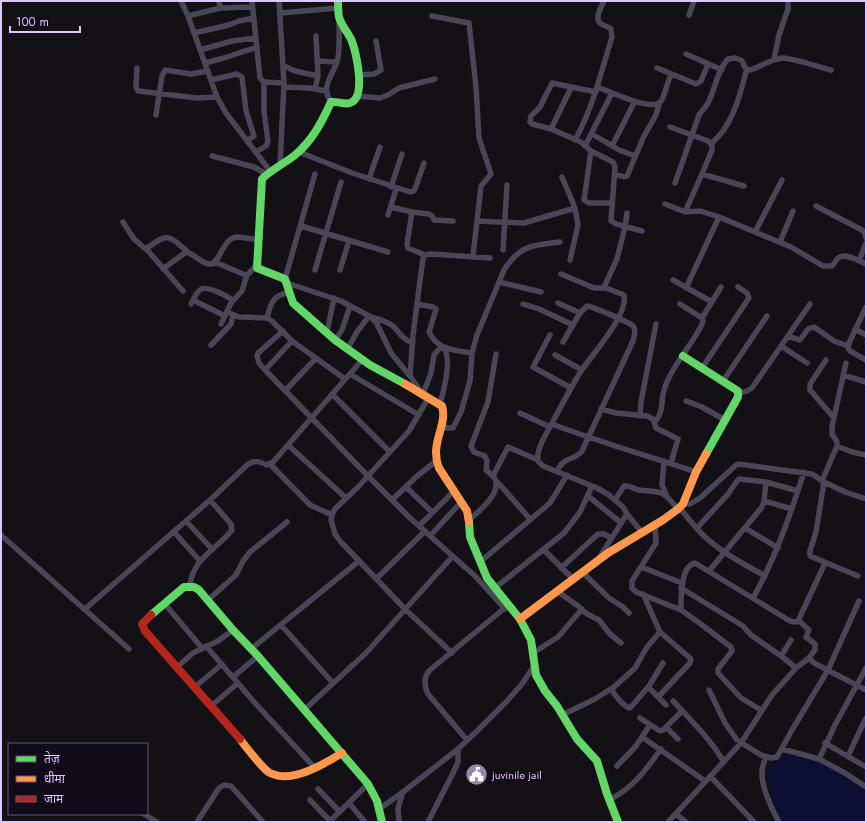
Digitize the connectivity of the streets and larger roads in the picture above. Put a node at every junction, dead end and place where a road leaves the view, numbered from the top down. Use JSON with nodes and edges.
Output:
{"nodes":[{"id":1,"x":181,"y":1,"type":"edge"},
{"id":2,"x":219,"y":1,"type":"edge"},
{"id":3,"x":279,"y":1,"type":"edge"},
{"id":4,"x":604,"y":1,"type":"edge"},
{"id":5,"x":694,"y":1,"type":"edge"},
{"id":6,"x":788,"y":1,"type":"edge"},
{"id":7,"x":252,"y":4,"type":"edge"},
{"id":8,"x":220,"y":8,"type":"junction"},
{"id":9,"x":338,"y":8,"type":"edge"},
{"id":10,"x":280,"y":13,"type":"junction"},
{"id":11,"x":689,"y":15,"type":"dead end"},
{"id":12,"x":188,"y":16,"type":"junction"},
{"id":13,"x":432,"y":16,"type":"dead end"},
{"id":14,"x":254,"y":18,"type":"junction"},
{"id":15,"x":194,"y":33,"type":"junction"},
{"id":16,"x":316,"y":36,"type":"dead end"},
{"id":17,"x":256,"y":38,"type":"junction"},
{"id":18,"x":376,"y":41,"type":"dead end"},
{"id":19,"x":257,"y":47,"type":"junction"},
{"id":20,"x":200,"y":50,"type":"junction"},
{"id":21,"x":686,"y":54,"type":"dead end"},
{"id":22,"x":774,"y":59,"type":"junction"},
{"id":23,"x":317,"y":61,"type":"junction"},
{"id":24,"x":337,"y":62,"type":"junction"},
{"id":25,"x":205,"y":63,"type":"junction"},
{"id":26,"x":708,"y":64,"type":"junction"},
{"id":27,"x":284,"y":66,"type":"junction"},
{"id":28,"x":137,"y":68,"type":"dead end"},
{"id":29,"x":657,"y":68,"type":"dead end"},
{"id":30,"x":747,"y":69,"type":"junction"},
{"id":31,"x":722,"y":70,"type":"junction"},
{"id":32,"x":832,"y":70,"type":"dead end"},
{"id":33,"x":208,"y":71,"type":"junction"},
{"id":34,"x":671,"y":74,"type":"junction"},
{"id":35,"x":359,"y":75,"type":"junction"},
{"id":36,"x":318,"y":76,"type":"junction"},
{"id":37,"x":435,"y":79,"type":"dead end"},
{"id":38,"x":211,"y":80,"type":"junction"},
{"id":39,"x":264,"y":82,"type":"junction"},
{"id":40,"x":284,"y":85,"type":"junction"},
{"id":41,"x":571,"y":88,"type":"junction"},
{"id":42,"x":315,"y":89,"type":"junction"},
{"id":43,"x":597,"y":90,"type":"junction"},
{"id":44,"x":326,"y":91,"type":"junction"},
{"id":45,"x":612,"y":93,"type":"junction"},
{"id":46,"x":160,"y":94,"type":"junction"},
{"id":47,"x":356,"y":96,"type":"junction"},
{"id":48,"x":217,"y":97,"type":"junction"},
{"id":49,"x":635,"y":101,"type":"junction"},
{"id":50,"x":331,"y":102,"type":"junction"},
{"id":51,"x":659,"y":104,"type":"junction"},
{"id":52,"x":156,"y":115,"type":"dead end"},
{"id":53,"x":670,"y":127,"type":"dead end"},
{"id":54,"x":551,"y":130,"type":"junction"},
{"id":55,"x":592,"y":134,"type":"junction"},
{"id":56,"x":691,"y":135,"type":"junction"},
{"id":57,"x":575,"y":140,"type":"junction"},
{"id":58,"x":247,"y":141,"type":"junction"},
{"id":59,"x":712,"y":143,"type":"junction"},
{"id":60,"x":380,"y":146,"type":"dead end"},
{"id":61,"x":585,"y":146,"type":"junction"},
{"id":62,"x":612,"y":146,"type":"junction"},
{"id":63,"x":256,"y":152,"type":"junction"},
{"id":64,"x":299,"y":152,"type":"junction"},
{"id":65,"x":591,"y":152,"type":"junction"},
{"id":66,"x":402,"y":154,"type":"dead end"},
{"id":67,"x":212,"y":156,"type":"dead end"},
{"id":68,"x":635,"y":156,"type":"junction"},
{"id":69,"x":424,"y":163,"type":"dead end"},
{"id":70,"x":280,"y":165,"type":"junction"},
{"id":71,"x":268,"y":172,"type":"junction"},
{"id":72,"x":315,"y":174,"type":"dead end"},
{"id":73,"x":615,"y":174,"type":"junction"},
{"id":74,"x":702,"y":174,"type":"junction"},
{"id":75,"x":562,"y":177,"type":"dead end"},
{"id":76,"x":369,"y":179,"type":"junction"},
{"id":77,"x":782,"y":180,"type":"dead end"},
{"id":78,"x":341,"y":182,"type":"dead end"},
{"id":79,"x":675,"y":184,"type":"dead end"},
{"id":80,"x":507,"y":185,"type":"dead end"},
{"id":81,"x":744,"y":186,"type":"dead end"},
{"id":82,"x":394,"y":188,"type":"junction"},
{"id":83,"x":612,"y":203,"type":"junction"},
{"id":84,"x":665,"y":204,"type":"dead end"},
{"id":85,"x":816,"y":206,"type":"dead end"},
{"id":86,"x":391,"y":207,"type":"junction"},
{"id":87,"x":575,"y":208,"type":"junction"},
{"id":88,"x":793,"y":211,"type":"dead end"},
{"id":89,"x":412,"y":212,"type":"junction"},
{"id":90,"x":685,"y":212,"type":"junction"},
{"id":91,"x":627,"y":213,"type":"dead end"},
{"id":92,"x":388,"y":215,"type":"dead end"},
{"id":93,"x":719,"y":217,"type":"junction"},
{"id":94,"x":453,"y":221,"type":"dead end"},
{"id":95,"x":477,"y":221,"type":"junction"},
{"id":96,"x":123,"y":222,"type":"dead end"},
{"id":97,"x":505,"y":223,"type":"junction"},
{"id":98,"x":301,"y":226,"type":"junction"},
{"id":99,"x":625,"y":227,"type":"junction"},
{"id":100,"x":642,"y":230,"type":"dead end"},
{"id":101,"x":755,"y":232,"type":"junction"},
{"id":102,"x":327,"y":234,"type":"junction"},
{"id":103,"x":866,"y":238,"type":"edge"},
{"id":104,"x":259,"y":240,"type":"junction"},
{"id":105,"x":349,"y":241,"type":"junction"},
{"id":106,"x":560,"y":242,"type":"dead end"},
{"id":107,"x":780,"y":242,"type":"junction"},
{"id":108,"x":866,"y":243,"type":"edge"},
{"id":109,"x":146,"y":249,"type":"junction"},
{"id":110,"x":503,"y":250,"type":"dead end"},
{"id":111,"x":188,"y":252,"type":"junction"},
{"id":112,"x":388,"y":252,"type":"dead end"},
{"id":113,"x":425,"y":255,"type":"junction"},
{"id":114,"x":473,"y":256,"type":"junction"},
{"id":115,"x":490,"y":258,"type":"dead end"},
{"id":116,"x":570,"y":260,"type":"dead end"},
{"id":117,"x":859,"y":261,"type":"junction"},
{"id":118,"x":215,"y":262,"type":"junction"},
{"id":119,"x":866,"y":264,"type":"edge"},
{"id":120,"x":256,"y":265,"type":"junction"},
{"id":121,"x":163,"y":269,"type":"junction"},
{"id":122,"x":316,"y":270,"type":"dead end"},
{"id":123,"x":340,"y":270,"type":"dead end"},
{"id":124,"x":561,"y":274,"type":"dead end"},
{"id":125,"x":247,"y":275,"type":"junction"},
{"id":126,"x":672,"y":280,"type":"dead end"},
{"id":127,"x":286,"y":281,"type":"junction"},
{"id":128,"x":499,"y":282,"type":"junction"},
{"id":129,"x":604,"y":287,"type":"junction"},
{"id":130,"x":721,"y":287,"type":"dead end"},
{"id":131,"x":738,"y":287,"type":"dead end"},
{"id":132,"x":686,"y":288,"type":"junction"},
{"id":133,"x":183,"y":291,"type":"dead end"},
{"id":134,"x":541,"y":292,"type":"dead end"},
{"id":135,"x":288,"y":293,"type":"junction"},
{"id":136,"x":334,"y":298,"type":"junction"},
{"id":137,"x":233,"y":300,"type":"junction"},
{"id":138,"x":712,"y":302,"type":"junction"},
{"id":139,"x":558,"y":303,"type":"dead end"},
{"id":140,"x":417,"y":304,"type":"junction"},
{"id":141,"x":523,"y":304,"type":"dead end"},
{"id":142,"x":680,"y":304,"type":"dead end"},
{"id":143,"x":810,"y":304,"type":"dead end"},
{"id":144,"x":350,"y":306,"type":"junction"},
{"id":145,"x":866,"y":307,"type":"edge"},
{"id":146,"x":580,"y":313,"type":"junction"},
{"id":147,"x":226,"y":314,"type":"junction"},
{"id":148,"x":233,"y":316,"type":"junction"},
{"id":149,"x":767,"y":316,"type":"dead end"},
{"id":150,"x":370,"y":317,"type":"junction"},
{"id":151,"x":267,"y":318,"type":"junction"},
{"id":152,"x":702,"y":318,"type":"junction"},
{"id":153,"x":618,"y":319,"type":"junction"},
{"id":154,"x":221,"y":324,"type":"dead end"},
{"id":155,"x":656,"y":324,"type":"dead end"},
{"id":156,"x":573,"y":325,"type":"junction"},
{"id":157,"x":855,"y":329,"type":"junction"},
{"id":158,"x":283,"y":331,"type":"junction"},
{"id":159,"x":327,"y":332,"type":"junction"},
{"id":160,"x":550,"y":335,"type":"dead end"},
{"id":161,"x":866,"y":335,"type":"edge"},
{"id":162,"x":788,"y":336,"type":"junction"},
{"id":163,"x":336,"y":340,"type":"junction"},
{"id":164,"x":292,"y":341,"type":"junction"},
{"id":165,"x":563,"y":342,"type":"dead end"},
{"id":166,"x":413,"y":343,"type":"junction"},
{"id":167,"x":211,"y":345,"type":"dead end"},
{"id":168,"x":781,"y":346,"type":"junction"},
{"id":169,"x":848,"y":346,"type":"junction"},
{"id":170,"x":443,"y":348,"type":"junction"},
{"id":171,"x":347,"y":350,"type":"junction"},
{"id":172,"x":472,"y":353,"type":"junction"},
{"id":173,"x":496,"y":354,"type":"dead end"},
{"id":174,"x":555,"y":355,"type":"dead end"},
{"id":175,"x":683,"y":356,"type":"junction"},
{"id":176,"x":316,"y":358,"type":"junction"},
{"id":177,"x":362,"y":360,"type":"junction"},
{"id":178,"x":826,"y":360,"type":"dead end"},
{"id":179,"x":866,"y":360,"type":"edge"},
{"id":180,"x":807,"y":363,"type":"dead end"},
{"id":181,"x":846,"y":363,"type":"dead end"},
{"id":182,"x":702,"y":368,"type":"junction"},
{"id":183,"x":265,"y":370,"type":"junction"},
{"id":184,"x":582,"y":370,"type":"junction"},
{"id":185,"x":843,"y":375,"type":"junction"},
{"id":186,"x":410,"y":376,"type":"junction"},
{"id":187,"x":347,"y":377,"type":"junction"},
{"id":188,"x":723,"y":381,"type":"junction"},
{"id":189,"x":866,"y":382,"type":"edge"},
{"id":190,"x":571,"y":388,"type":"junction"},
{"id":191,"x":285,"y":391,"type":"junction"},
{"id":192,"x":332,"y":394,"type":"junction"},
{"id":193,"x":738,"y":394,"type":"junction"},
{"id":194,"x":424,"y":395,"type":"junction"},
{"id":195,"x":686,"y":401,"type":"dead end"},
{"id":196,"x":440,"y":404,"type":"junction"},
{"id":197,"x":601,"y":409,"type":"junction"},
{"id":198,"x":520,"y":414,"type":"dead end"},
{"id":199,"x":419,"y":415,"type":"junction"},
{"id":200,"x":640,"y":416,"type":"junction"},
{"id":201,"x":311,"y":418,"type":"junction"},
{"id":202,"x":834,"y":418,"type":"junction"},
{"id":203,"x":725,"y":420,"type":"junction"},
{"id":204,"x":655,"y":422,"type":"junction"},
{"id":205,"x":551,"y":425,"type":"junction"},
{"id":206,"x":440,"y":426,"type":"junction"},
{"id":207,"x":588,"y":438,"type":"junction"},
{"id":208,"x":288,"y":445,"type":"junction"},
{"id":209,"x":837,"y":446,"type":"junction"},
{"id":210,"x":390,"y":452,"type":"junction"},
{"id":211,"x":866,"y":455,"type":"edge"},
{"id":212,"x":538,"y":460,"type":"junction"},
{"id":213,"x":436,"y":461,"type":"junction"},
{"id":214,"x":664,"y":461,"type":"junction"},
{"id":215,"x":671,"y":463,"type":"junction"},
{"id":216,"x":270,"y":464,"type":"junction"},
{"id":217,"x":557,"y":471,"type":"junction"},
{"id":218,"x":696,"y":472,"type":"junction"},
{"id":219,"x":804,"y":472,"type":"junction"},
{"id":220,"x":567,"y":475,"type":"junction"},
{"id":221,"x":368,"y":476,"type":"junction"},
{"id":222,"x":495,"y":479,"type":"junction"},
{"id":223,"x":823,"y":481,"type":"junction"},
{"id":224,"x":766,"y":482,"type":"junction"},
{"id":225,"x":592,"y":486,"type":"junction"},
{"id":226,"x":406,"y":487,"type":"junction"},
{"id":227,"x":454,"y":491,"type":"junction"},
{"id":228,"x":798,"y":491,"type":"junction"},
{"id":229,"x":666,"y":494,"type":"junction"},
{"id":230,"x":588,"y":496,"type":"junction"},
{"id":231,"x":346,"y":498,"type":"junction"},
{"id":232,"x":866,"y":499,"type":"edge"},
{"id":233,"x":210,"y":500,"type":"junction"},
{"id":234,"x":392,"y":500,"type":"junction"},
{"id":235,"x":615,"y":500,"type":"junction"},
{"id":236,"x":764,"y":501,"type":"junction"},
{"id":237,"x":461,"y":502,"type":"junction"},
{"id":238,"x":680,"y":507,"type":"junction"},
{"id":239,"x":792,"y":509,"type":"junction"},
{"id":240,"x":432,"y":512,"type":"junction"},
{"id":241,"x":627,"y":514,"type":"junction"},
{"id":242,"x":332,"y":515,"type":"junction"},
{"id":243,"x":530,"y":519,"type":"junction"},
{"id":244,"x":469,"y":520,"type":"junction"},
{"id":245,"x":186,"y":521,"type":"junction"},
{"id":246,"x":288,"y":522,"type":"dead end"},
{"id":247,"x":620,"y":522,"type":"junction"},
{"id":248,"x":655,"y":524,"type":"junction"},
{"id":249,"x":419,"y":526,"type":"junction"},
{"id":250,"x":697,"y":528,"type":"junction"},
{"id":251,"x":745,"y":528,"type":"junction"},
{"id":252,"x":425,"y":531,"type":"junction"},
{"id":253,"x":641,"y":531,"type":"junction"},
{"id":254,"x":174,"y":532,"type":"junction"},
{"id":255,"x":1,"y":535,"type":"edge"},
{"id":256,"x":430,"y":536,"type":"junction"},
{"id":257,"x":611,"y":538,"type":"junction"},
{"id":258,"x":778,"y":548,"type":"junction"},
{"id":259,"x":212,"y":549,"type":"junction"},
{"id":260,"x":544,"y":550,"type":"junction"},
{"id":261,"x":725,"y":552,"type":"junction"},
{"id":262,"x":452,"y":557,"type":"junction"},
{"id":263,"x":200,"y":561,"type":"junction"},
{"id":264,"x":359,"y":561,"type":"junction"},
{"id":265,"x":480,"y":562,"type":"junction"},
{"id":266,"x":595,"y":563,"type":"junction"},
{"id":267,"x":825,"y":563,"type":"junction"},
{"id":268,"x":641,"y":567,"type":"junction"},
{"id":269,"x":561,"y":568,"type":"junction"},
{"id":270,"x":708,"y":571,"type":"junction"},
{"id":271,"x":582,"y":572,"type":"junction"},
{"id":272,"x":765,"y":576,"type":"junction"},
{"id":273,"x":858,"y":576,"type":"dead end"},
{"id":274,"x":376,"y":579,"type":"junction"},
{"id":275,"x":573,"y":579,"type":"junction"},
{"id":276,"x":190,"y":586,"type":"junction"},
{"id":277,"x":682,"y":586,"type":"junction"},
{"id":278,"x":495,"y":588,"type":"junction"},
{"id":279,"x":557,"y":591,"type":"junction"},
{"id":280,"x":643,"y":594,"type":"junction"},
{"id":281,"x":753,"y":598,"type":"junction"},
{"id":282,"x":208,"y":600,"type":"junction"},
{"id":283,"x":858,"y":601,"type":"dead end"},
{"id":284,"x":164,"y":603,"type":"junction"},
{"id":285,"x":507,"y":607,"type":"junction"},
{"id":286,"x":85,"y":609,"type":"junction"},
{"id":287,"x":582,"y":609,"type":"junction"},
{"id":288,"x":406,"y":610,"type":"junction"},
{"id":289,"x":680,"y":610,"type":"junction"},
{"id":290,"x":629,"y":613,"type":"dead end"},
{"id":291,"x":520,"y":619,"type":"junction"},
{"id":292,"x":799,"y":621,"type":"junction"},
{"id":293,"x":280,"y":625,"type":"junction"},
{"id":294,"x":233,"y":630,"type":"junction"},
{"id":295,"x":660,"y":632,"type":"junction"},
{"id":296,"x":791,"y":640,"type":"dead end"},
{"id":297,"x":621,"y":643,"type":"dead end"},
{"id":298,"x":204,"y":647,"type":"junction"},
{"id":299,"x":129,"y":649,"type":"dead end"},
{"id":300,"x":251,"y":649,"type":"junction"},
{"id":301,"x":452,"y":653,"type":"junction"},
{"id":302,"x":533,"y":653,"type":"junction"},
{"id":303,"x":258,"y":656,"type":"junction"},
{"id":304,"x":781,"y":656,"type":"junction"},
{"id":305,"x":809,"y":658,"type":"junction"},
{"id":306,"x":663,"y":663,"type":"dead end"},
{"id":307,"x":222,"y":664,"type":"junction"},
{"id":308,"x":534,"y":666,"type":"junction"},
{"id":309,"x":177,"y":667,"type":"junction"},
{"id":310,"x":796,"y":668,"type":"junction"},
{"id":311,"x":866,"y":668,"type":"edge"},
{"id":312,"x":828,"y":670,"type":"junction"},
{"id":313,"x":233,"y":677,"type":"junction"},
{"id":314,"x":333,"y":683,"type":"junction"},
{"id":315,"x":238,"y":684,"type":"junction"},
{"id":316,"x":857,"y":685,"type":"junction"},
{"id":317,"x":195,"y":687,"type":"junction"},
{"id":318,"x":648,"y":687,"type":"junction"},
{"id":319,"x":611,"y":689,"type":"junction"},
{"id":320,"x":709,"y":690,"type":"dead end"},
{"id":321,"x":866,"y":690,"type":"edge"},
{"id":322,"x":658,"y":698,"type":"junction"},
{"id":323,"x":673,"y":701,"type":"dead end"},
{"id":324,"x":666,"y":705,"type":"dead end"},
{"id":325,"x":211,"y":706,"type":"junction"},
{"id":326,"x":304,"y":710,"type":"junction"},
{"id":327,"x":761,"y":710,"type":"junction"},
{"id":328,"x":682,"y":711,"type":"junction"},
{"id":329,"x":562,"y":715,"type":"junction"},
{"id":330,"x":640,"y":718,"type":"dead end"},
{"id":331,"x":866,"y":718,"type":"edge"},
{"id":332,"x":650,"y":724,"type":"junction"},
{"id":333,"x":666,"y":727,"type":"junction"},
{"id":334,"x":642,"y":737,"type":"junction"},
{"id":335,"x":678,"y":739,"type":"dead end"},
{"id":336,"x":467,"y":740,"type":"junction"},
{"id":337,"x":741,"y":743,"type":"junction"},
{"id":338,"x":825,"y":743,"type":"junction"},
{"id":339,"x":458,"y":749,"type":"junction"},
{"id":340,"x":661,"y":749,"type":"junction"},
{"id":341,"x":782,"y":749,"type":"junction"},
{"id":342,"x":342,"y":753,"type":"junction"},
{"id":343,"x":848,"y":756,"type":"junction"},
{"id":344,"x":766,"y":757,"type":"junction"},
{"id":345,"x":819,"y":759,"type":"junction"},
{"id":346,"x":724,"y":762,"type":"junction"},
{"id":347,"x":617,"y":766,"type":"dead end"},
{"id":348,"x":866,"y":767,"type":"edge"},
{"id":349,"x":315,"y":768,"type":"junction"},
{"id":350,"x":710,"y":776,"type":"junction"},
{"id":351,"x":705,"y":781,"type":"junction"},
{"id":352,"x":368,"y":784,"type":"junction"},
{"id":353,"x":866,"y":787,"type":"edge"},
{"id":354,"x":318,"y":789,"type":"dead end"},
{"id":355,"x":402,"y":792,"type":"junction"},
{"id":356,"x":310,"y":800,"type":"dead end"},
{"id":357,"x":609,"y":800,"type":"junction"},
{"id":358,"x":349,"y":803,"type":"junction"},
{"id":359,"x":379,"y":809,"type":"junction"},
{"id":360,"x":340,"y":812,"type":"junction"},
{"id":361,"x":676,"y":814,"type":"junction"},
{"id":362,"x":146,"y":815,"type":"edge"},
{"id":363,"x":157,"y":822,"type":"edge"},
{"id":364,"x":197,"y":822,"type":"edge"},
{"id":365,"x":263,"y":822,"type":"edge"},
{"id":366,"x":330,"y":822,"type":"edge"},
{"id":367,"x":364,"y":822,"type":"edge"},
{"id":368,"x":382,"y":822,"type":"edge"},
{"id":369,"x":398,"y":822,"type":"edge"},
{"id":370,"x":428,"y":822,"type":"edge"},
{"id":371,"x":618,"y":822,"type":"edge"},
{"id":372,"x":668,"y":822,"type":"edge"},
{"id":373,"x":686,"y":822,"type":"edge"},
{"id":374,"x":754,"y":822,"type":"edge"},
{"id":375,"x":778,"y":822,"type":"edge"}],
"edges":[{"from":1,"to":12,"type":"street"},
{"from":2,"to":8,"type":"street"},
{"from":3,"to":10,"type":"street"},
{"from":4,"to":43,"type":"street"},
{"from":5,"to":11,"type":"street"},
{"from":6,"to":22,"type":"street"},
{"from":7,"to":8,"type":"street"},
{"from":7,"to":14,"type":"street"},
{"from":8,"to":12,"type":"street"},
{"from":9,"to":10,"type":"street"},
{"from":9,"to":24,"type":"street"},
{"from":9,"to":35,"type":"street"},
{"from":10,"to":27,"type":"street"},
{"from":12,"to":15,"type":"street"},
{"from":13,"to":95,"type":"street"},
{"from":14,"to":15,"type":"street"},
{"from":14,"to":17,"type":"street"},
{"from":15,"to":20,"type":"street"},
{"from":16,"to":23,"type":"street"},
{"from":17,"to":19,"type":"street"},
{"from":17,"to":20,"type":"street"},
{"from":18,"to":35,"type":"street"},
{"from":19,"to":25,"type":"street"},
{"from":19,"to":39,"type":"street"},
{"from":20,"to":25,"type":"street"},
{"from":21,"to":26,"type":"street"},
{"from":22,"to":30,"type":"street"},
{"from":22,"to":32,"type":"street"},
{"from":23,"to":24,"type":"street"},
{"from":23,"to":36,"type":"street"},
{"from":24,"to":44,"type":"street"},
{"from":25,"to":33,"type":"street"},
{"from":26,"to":31,"type":"street"},
{"from":26,"to":34,"type":"street"},
{"from":27,"to":36,"type":"street"},
{"from":27,"to":40,"type":"street"},
{"from":28,"to":46,"type":"street"},
{"from":29,"to":34,"type":"street"},
{"from":30,"to":31,"type":"street"},
{"from":30,"to":59,"type":"street"},
{"from":31,"to":56,"type":"street"},
{"from":33,"to":38,"type":"street"},
{"from":33,"to":46,"type":"street"},
{"from":34,"to":51,"type":"street"},
{"from":35,"to":47,"type":"street"},
{"from":36,"to":42,"type":"street"},
{"from":37,"to":47,"type":"street"},
{"from":38,"to":48,"type":"street"},
{"from":38,"to":58,"type":"street"},
{"from":39,"to":40,"type":"street"},
{"from":39,"to":63,"type":"street"},
{"from":40,"to":42,"type":"street"},
{"from":40,"to":70,"type":"street"},
{"from":41,"to":43,"type":"street"},
{"from":41,"to":54,"type":"street"},
{"from":41,"to":54,"type":"street"},
{"from":42,"to":44,"type":"street"},
{"from":43,"to":45,"type":"street"},
{"from":43,"to":57,"type":"street"},
{"from":44,"to":50,"type":"street"},
{"from":45,"to":49,"type":"street"},
{"from":45,"to":55,"type":"street"},
{"from":46,"to":48,"type":"street"},
{"from":46,"to":52,"type":"street"},
{"from":47,"to":50,"type":"street"},
{"from":48,"to":58,"type":"street"},
{"from":49,"to":51,"type":"street"},
{"from":49,"to":62,"type":"street"},
{"from":50,"to":64,"type":"street"},
{"from":51,"to":68,"type":"street"},
{"from":53,"to":56,"type":"street"},
{"from":54,"to":57,"type":"street"},
{"from":55,"to":61,"type":"street"},
{"from":55,"to":62,"type":"street"},
{"from":56,"to":59,"type":"street"},
{"from":56,"to":79,"type":"street"},
{"from":57,"to":61,"type":"street"},
{"from":58,"to":63,"type":"street"},
{"from":59,"to":74,"type":"street"},
{"from":60,"to":76,"type":"street"},
{"from":61,"to":65,"type":"street"},
{"from":62,"to":68,"type":"street"},
{"from":63,"to":71,"type":"street"},
{"from":64,"to":70,"type":"street"},
{"from":64,"to":76,"type":"street"},
{"from":65,"to":73,"type":"street"},
{"from":65,"to":83,"type":"street"},
{"from":66,"to":82,"type":"street"},
{"from":67,"to":71,"type":"street"},
{"from":68,"to":73,"type":"street"},
{"from":69,"to":82,"type":"street"},
{"from":70,"to":71,"type":"street"},
{"from":71,"to":104,"type":"street"},
{"from":72,"to":98,"type":"street"},
{"from":73,"to":83,"type":"street"},
{"from":74,"to":81,"type":"street"},
{"from":74,"to":90,"type":"street"},
{"from":75,"to":87,"type":"street"},
{"from":76,"to":82,"type":"street"},
{"from":77,"to":101,"type":"street"},
{"from":78,"to":102,"type":"street"},
{"from":80,"to":97,"type":"street"},
{"from":82,"to":86,"type":"street"},
{"from":83,"to":99,"type":"street"},
{"from":84,"to":90,"type":"street"},
{"from":85,"to":103,"type":"street"},
{"from":86,"to":89,"type":"street"},
{"from":86,"to":92,"type":"street"},
{"from":87,"to":97,"type":"street"},
{"from":87,"to":116,"type":"street"},
{"from":88,"to":107,"type":"street"},
{"from":89,"to":94,"type":"street"},
{"from":89,"to":113,"type":"street"},
{"from":90,"to":93,"type":"street"},
{"from":91,"to":99,"type":"street"},
{"from":93,"to":101,"type":"street"},
{"from":93,"to":132,"type":"street"},
{"from":95,"to":97,"type":"street"},
{"from":95,"to":114,"type":"street"},
{"from":96,"to":109,"type":"street"},
{"from":97,"to":110,"type":"street"},
{"from":98,"to":102,"type":"street"},
{"from":98,"to":127,"type":"street"},
{"from":99,"to":100,"type":"street"},
{"from":99,"to":129,"type":"street"},
{"from":101,"to":107,"type":"street"},
{"from":102,"to":105,"type":"street"},
{"from":102,"to":122,"type":"street"},
{"from":104,"to":118,"type":"street"},
{"from":104,"to":120,"type":"street"},
{"from":105,"to":112,"type":"street"},
{"from":105,"to":123,"type":"street"},
{"from":106,"to":128,"type":"street"},
{"from":107,"to":117,"type":"street"},
{"from":108,"to":117,"type":"street"},
{"from":109,"to":111,"type":"street"},
{"from":109,"to":121,"type":"street"},
{"from":111,"to":118,"type":"street"},
{"from":111,"to":121,"type":"street"},
{"from":113,"to":114,"type":"street"},
{"from":113,"to":140,"type":"street"},
{"from":114,"to":115,"type":"street"},
{"from":117,"to":119,"type":"street"},
{"from":118,"to":125,"type":"street"},
{"from":120,"to":125,"type":"street"},
{"from":120,"to":127,"type":"street"},
{"from":121,"to":133,"type":"street"},
{"from":124,"to":129,"type":"street"},
{"from":125,"to":137,"type":"street"},
{"from":126,"to":132,"type":"street"},
{"from":127,"to":135,"type":"street"},
{"from":127,"to":136,"type":"street"},
{"from":128,"to":134,"type":"street"},
{"from":128,"to":172,"type":"street"},
{"from":129,"to":153,"type":"street"},
{"from":130,"to":138,"type":"street"},
{"from":131,"to":182,"type":"street"},
{"from":132,"to":138,"type":"street"},
{"from":135,"to":151,"type":"street"},
{"from":135,"to":159,"type":"street"},
{"from":136,"to":144,"type":"street"},
{"from":136,"to":159,"type":"street"},
{"from":137,"to":147,"type":"street"},
{"from":137,"to":147,"type":"street"},
{"from":138,"to":152,"type":"street"},
{"from":139,"to":146,"type":"street"},
{"from":140,"to":166,"type":"street"},
{"from":140,"to":170,"type":"street"},
{"from":141,"to":156,"type":"street"},
{"from":142,"to":152,"type":"street"},
{"from":143,"to":162,"type":"street"},
{"from":144,"to":150,"type":"street"},
{"from":144,"to":163,"type":"street"},
{"from":145,"to":157,"type":"street"},
{"from":146,"to":153,"type":"street"},
{"from":146,"to":156,"type":"street"},
{"from":147,"to":148,"type":"street"},
{"from":147,"to":154,"type":"street"},
{"from":148,"to":151,"type":"street"},
{"from":148,"to":167,"type":"street"},
{"from":149,"to":188,"type":"street"},
{"from":150,"to":166,"type":"street"},
{"from":150,"to":171,"type":"street"},
{"from":150,"to":186,"type":"street"},
{"from":151,"to":158,"type":"street"},
{"from":152,"to":175,"type":"street"},
{"from":153,"to":184,"type":"street"},
{"from":153,"to":197,"type":"street"},
{"from":155,"to":200,"type":"street"},
{"from":156,"to":165,"type":"street"},
{"from":157,"to":161,"type":"street"},
{"from":157,"to":169,"type":"street"},
{"from":158,"to":164,"type":"street"},
{"from":158,"to":183,"type":"street"},
{"from":159,"to":163,"type":"street"},
{"from":160,"to":190,"type":"street"},
{"from":162,"to":168,"type":"street"},
{"from":162,"to":169,"type":"street"},
{"from":163,"to":171,"type":"street"},
{"from":164,"to":176,"type":"street"},
{"from":164,"to":183,"type":"street"},
{"from":166,"to":186,"type":"street"},
{"from":168,"to":180,"type":"street"},
{"from":168,"to":193,"type":"street"},
{"from":169,"to":179,"type":"street"},
{"from":170,"to":172,"type":"street"},
{"from":170,"to":194,"type":"street"},
{"from":170,"to":196,"type":"street"},
{"from":171,"to":177,"type":"street"},
{"from":172,"to":206,"type":"street"},
{"from":173,"to":222,"type":"street"},
{"from":174,"to":184,"type":"street"},
{"from":175,"to":182,"type":"street"},
{"from":175,"to":204,"type":"street"},
{"from":176,"to":187,"type":"street"},
{"from":176,"to":191,"type":"street"},
{"from":177,"to":187,"type":"street"},
{"from":177,"to":194,"type":"street"},
{"from":178,"to":202,"type":"street"},
{"from":181,"to":185,"type":"street"},
{"from":182,"to":188,"type":"street"},
{"from":183,"to":191,"type":"street"},
{"from":184,"to":190,"type":"street"},
{"from":185,"to":189,"type":"street"},
{"from":185,"to":202,"type":"street"},
{"from":186,"to":194,"type":"street"},
{"from":187,"to":192,"type":"street"},
{"from":187,"to":199,"type":"street"},
{"from":188,"to":193,"type":"street"},
{"from":190,"to":205,"type":"street"},
{"from":191,"to":201,"type":"street"},
{"from":192,"to":201,"type":"street"},
{"from":192,"to":210,"type":"street"},
{"from":193,"to":203,"type":"street"},
{"from":194,"to":196,"type":"street"},
{"from":194,"to":199,"type":"street"},
{"from":195,"to":203,"type":"street"},
{"from":196,"to":206,"type":"street"},
{"from":197,"to":200,"type":"street"},
{"from":197,"to":207,"type":"street"},
{"from":198,"to":205,"type":"street"},
{"from":199,"to":210,"type":"street"},
{"from":200,"to":204,"type":"street"},
{"from":201,"to":208,"type":"street"},
{"from":201,"to":221,"type":"street"},
{"from":202,"to":209,"type":"street"},
{"from":203,"to":218,"type":"street"},
{"from":204,"to":215,"type":"street"},
{"from":205,"to":207,"type":"street"},
{"from":205,"to":212,"type":"street"},
{"from":206,"to":213,"type":"street"},
{"from":207,"to":214,"type":"street"},
{"from":207,"to":217,"type":"street"},
{"from":208,"to":216,"type":"street"},
{"from":208,"to":231,"type":"street"},
{"from":209,"to":211,"type":"street"},
{"from":209,"to":223,"type":"street"},
{"from":210,"to":221,"type":"street"},
{"from":212,"to":217,"type":"street"},
{"from":212,"to":222,"type":"street"},
{"from":213,"to":226,"type":"street"},
{"from":213,"to":227,"type":"street"},
{"from":214,"to":215,"type":"street"},
{"from":214,"to":229,"type":"street"},
{"from":215,"to":218,"type":"street"},
{"from":216,"to":233,"type":"street"},
{"from":216,"to":242,"type":"street"},
{"from":217,"to":220,"type":"street"},
{"from":218,"to":238,"type":"street"},
{"from":219,"to":223,"type":"street"},
{"from":219,"to":228,"type":"street"},
{"from":219,"to":238,"type":"street"},
{"from":220,"to":225,"type":"street"},
{"from":220,"to":243,"type":"street"},
{"from":221,"to":231,"type":"street"},
{"from":221,"to":234,"type":"street"},
{"from":222,"to":243,"type":"street"},
{"from":222,"to":244,"type":"street"},
{"from":223,"to":232,"type":"street"},
{"from":223,"to":267,"type":"street"},
{"from":224,"to":228,"type":"street"},
{"from":224,"to":236,"type":"street"},
{"from":224,"to":250,"type":"street"},
{"from":225,"to":230,"type":"street"},
{"from":225,"to":235,"type":"street"},
{"from":226,"to":234,"type":"street"},
{"from":226,"to":240,"type":"street"},
{"from":227,"to":237,"type":"street"},
{"from":227,"to":240,"type":"street"},
{"from":228,"to":239,"type":"street"},
{"from":229,"to":235,"type":"street"},
{"from":229,"to":238,"type":"street"},
{"from":230,"to":247,"type":"street"},
{"from":230,"to":260,"type":"street"},
{"from":231,"to":242,"type":"street"},
{"from":233,"to":245,"type":"street"},
{"from":233,"to":259,"type":"street"},
{"from":234,"to":249,"type":"street"},
{"from":235,"to":241,"type":"street"},
{"from":236,"to":239,"type":"street"},
{"from":236,"to":251,"type":"street"},
{"from":237,"to":244,"type":"street"},
{"from":237,"to":256,"type":"street"},
{"from":238,"to":248,"type":"street"},
{"from":238,"to":250,"type":"street"},
{"from":239,"to":258,"type":"street"},
{"from":240,"to":249,"type":"street"},
{"from":241,"to":247,"type":"street"},
{"from":241,"to":253,"type":"street"},
{"from":242,"to":264,"type":"street"},
{"from":243,"to":265,"type":"street"},
{"from":244,"to":265,"type":"street"},
{"from":245,"to":254,"type":"street"},
{"from":245,"to":259,"type":"street"},
{"from":246,"to":282,"type":"street"},
{"from":247,"to":257,"type":"street"},
{"from":248,"to":253,"type":"street"},
{"from":248,"to":268,"type":"street"},
{"from":249,"to":252,"type":"street"},
{"from":250,"to":261,"type":"street"},
{"from":251,"to":258,"type":"street"},
{"from":251,"to":261,"type":"street"},
{"from":252,"to":256,"type":"street"},
{"from":252,"to":274,"type":"street"},
{"from":253,"to":266,"type":"street"},
{"from":254,"to":263,"type":"street"},
{"from":254,"to":286,"type":"street"},
{"from":255,"to":286,"type":"street"},
{"from":256,"to":262,"type":"street"},
{"from":257,"to":266,"type":"street"},
{"from":257,"to":269,"type":"street"},
{"from":258,"to":272,"type":"street"},
{"from":259,"to":263,"type":"street"},
{"from":260,"to":269,"type":"street"},
{"from":260,"to":278,"type":"street"},
{"from":261,"to":270,"type":"street"},
{"from":261,"to":272,"type":"street"},
{"from":262,"to":285,"type":"street"},
{"from":262,"to":288,"type":"street"},
{"from":263,"to":276,"type":"street"},
{"from":264,"to":274,"type":"street"},
{"from":264,"to":293,"type":"street"},
{"from":265,"to":278,"type":"street"},
{"from":266,"to":271,"type":"street"},
{"from":267,"to":273,"type":"street"},
{"from":267,"to":292,"type":"street"},
{"from":268,"to":277,"type":"street"},
{"from":268,"to":280,"type":"street"},
{"from":269,"to":275,"type":"street"},
{"from":270,"to":277,"type":"street"},
{"from":270,"to":281,"type":"street"},
{"from":271,"to":275,"type":"street"},
{"from":271,"to":290,"type":"street"},
{"from":272,"to":281,"type":"street"},
{"from":274,"to":288,"type":"street"},
{"from":275,"to":279,"type":"street"},
{"from":276,"to":282,"type":"street"},
{"from":276,"to":284,"type":"street"},
{"from":277,"to":289,"type":"street"},
{"from":277,"to":304,"type":"street"},
{"from":278,"to":285,"type":"street"},
{"from":279,"to":287,"type":"street"},
{"from":279,"to":291,"type":"street"},
{"from":280,"to":289,"type":"street"},
{"from":280,"to":295,"type":"street"},
{"from":281,"to":292,"type":"street"},
{"from":282,"to":294,"type":"street"},
{"from":283,"to":312,"type":"street"},
{"from":284,"to":298,"type":"street"},
{"from":284,"to":309,"type":"street"},
{"from":285,"to":291,"type":"street"},
{"from":285,"to":301,"type":"street"},
{"from":286,"to":299,"type":"street"},
{"from":287,"to":297,"type":"street"},
{"from":287,"to":302,"type":"street"},
{"from":288,"to":301,"type":"street"},
{"from":288,"to":314,"type":"street"},
{"from":289,"to":327,"type":"street"},
{"from":291,"to":302,"type":"street"},
{"from":292,"to":305,"type":"street"},
{"from":293,"to":300,"type":"street"},
{"from":293,"to":314,"type":"street"},
{"from":294,"to":298,"type":"street"},
{"from":294,"to":300,"type":"street"},
{"from":295,"to":319,"type":"street"},
{"from":295,"to":322,"type":"street"},
{"from":296,"to":304,"type":"street"},
{"from":298,"to":307,"type":"street"},
{"from":298,"to":309,"type":"street"},
{"from":300,"to":303,"type":"street"},
{"from":301,"to":336,"type":"street"},
{"from":302,"to":308,"type":"street"},
{"from":303,"to":313,"type":"street"},
{"from":303,"to":326,"type":"street"},
{"from":304,"to":310,"type":"street"},
{"from":305,"to":310,"type":"street"},
{"from":305,"to":312,"type":"street"},
{"from":306,"to":318,"type":"street"},
{"from":307,"to":313,"type":"street"},
{"from":307,"to":317,"type":"street"},
{"from":308,"to":329,"type":"street"},
{"from":308,"to":336,"type":"street"},
{"from":309,"to":317,"type":"street"},
{"from":310,"to":327,"type":"street"},
{"from":311,"to":316,"type":"street"},
{"from":312,"to":316,"type":"street"},
{"from":312,"to":341,"type":"street"},
{"from":313,"to":315,"type":"street"},
{"from":314,"to":326,"type":"street"},
{"from":315,"to":325,"type":"street"},
{"from":315,"to":349,"type":"street"},
{"from":316,"to":321,"type":"street"},
{"from":316,"to":338,"type":"street"},
{"from":317,"to":325,"type":"street"},
{"from":318,"to":319,"type":"street"},
{"from":318,"to":322,"type":"street"},
{"from":319,"to":329,"type":"street"},
{"from":320,"to":337,"type":"street"},
{"from":322,"to":324,"type":"street"},
{"from":323,"to":328,"type":"street"},
{"from":325,"to":349,"type":"street"},
{"from":326,"to":342,"type":"street"},
{"from":327,"to":337,"type":"street"},
{"from":328,"to":333,"type":"street"},
{"from":328,"to":346,"type":"street"},
{"from":329,"to":357,"type":"street"},
{"from":330,"to":332,"type":"street"},
{"from":331,"to":343,"type":"street"},
{"from":332,"to":333,"type":"street"},
{"from":332,"to":334,"type":"street"},
{"from":333,"to":335,"type":"street"},
{"from":334,"to":340,"type":"street"},
{"from":334,"to":347,"type":"street"},
{"from":336,"to":339,"type":"street"},
{"from":337,"to":344,"type":"street"},
{"from":337,"to":346,"type":"street"},
{"from":338,"to":343,"type":"street"},
{"from":338,"to":345,"type":"street"},
{"from":339,"to":355,"type":"street"},
{"from":339,"to":370,"type":"street"},
{"from":340,"to":351,"type":"street"},
{"from":340,"to":357,"type":"street"},
{"from":341,"to":344,"type":"street"},
{"from":341,"to":345,"type":"street"},
{"from":342,"to":349,"type":"street"},
{"from":342,"to":352,"type":"street"},
{"from":343,"to":348,"type":"street"},
{"from":344,"to":375,"type":"street"},
{"from":345,"to":353,"type":"street"},
{"from":346,"to":350,"type":"street"},
{"from":350,"to":351,"type":"street"},
{"from":350,"to":374,"type":"street"},
{"from":351,"to":361,"type":"street"},
{"from":352,"to":358,"type":"street"},
{"from":352,"to":359,"type":"street"},
{"from":354,"to":360,"type":"street"},
{"from":355,"to":359,"type":"street"},
{"from":355,"to":369,"type":"street"},
{"from":356,"to":366,"type":"street"},
{"from":357,"to":371,"type":"street"},
{"from":358,"to":360,"type":"street"},
{"from":358,"to":367,"type":"street"},
{"from":359,"to":368,"type":"street"},
{"from":360,"to":366,"type":"street"},
{"from":361,"to":372,"type":"street"},
{"from":361,"to":373,"type":"street"},
{"from":362,"to":363,"type":"street"},
{"from":364,"to":365,"type":"street"}]}
